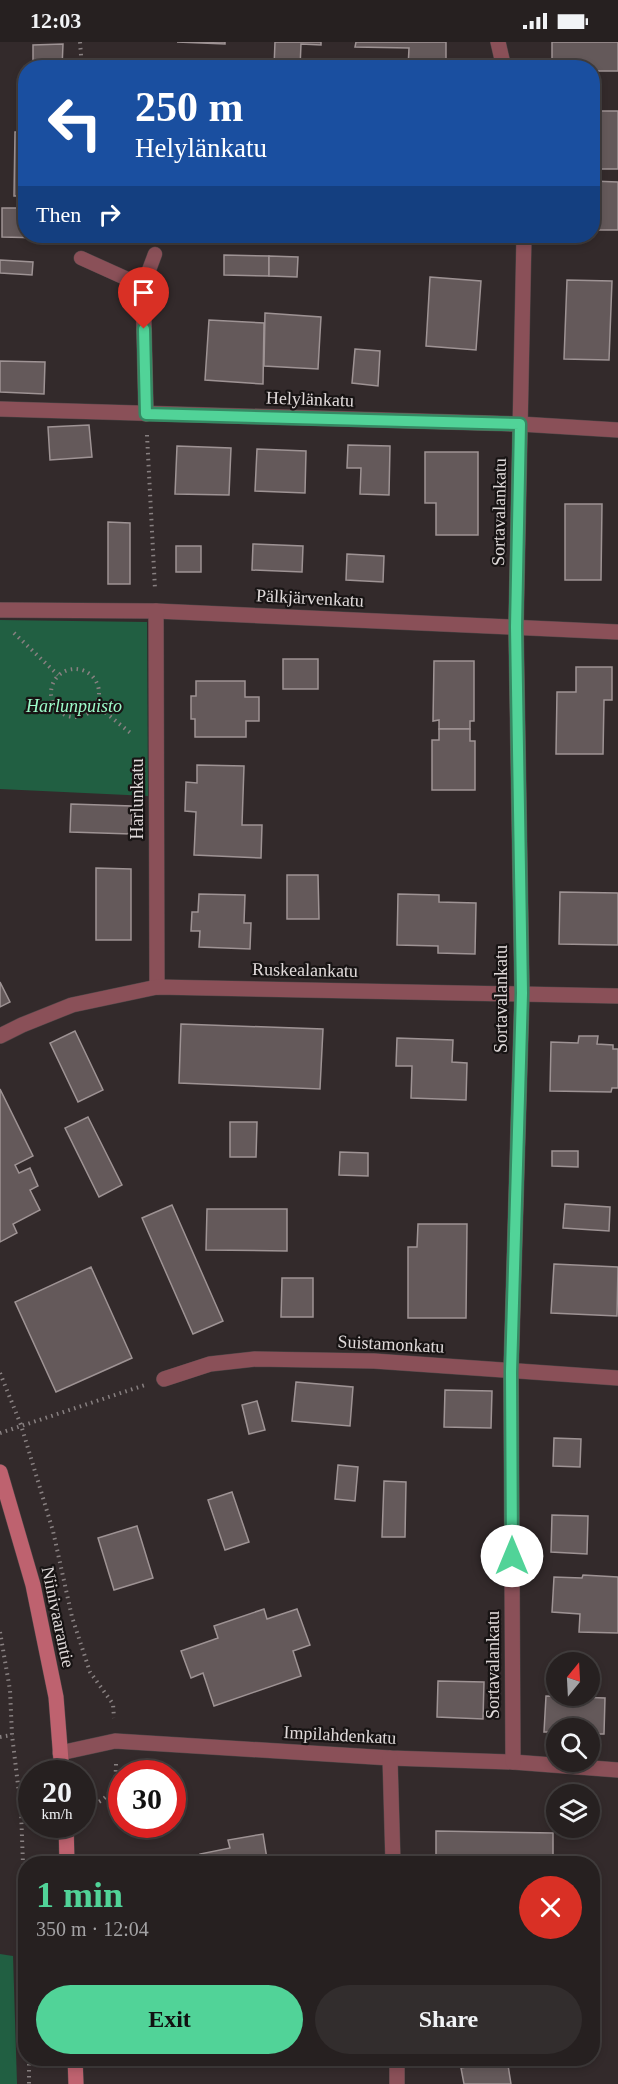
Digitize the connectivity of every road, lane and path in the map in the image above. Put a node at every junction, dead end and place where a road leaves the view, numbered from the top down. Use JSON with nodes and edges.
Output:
{"nodes":[{"id":1,"x":80,"y":42,"type":"edge"},
{"id":2,"x":498,"y":42,"type":"edge"},
{"id":3,"x":81,"y":60,"type":"edge"},
{"id":4,"x":502,"y":60,"type":"edge"},
{"id":5,"x":524,"y":243,"type":"edge"},
{"id":6,"x":155,"y":254,"type":"dead end"},
{"id":7,"x":81,"y":258,"type":"dead end"},
{"id":8,"x":143,"y":286,"type":"junction"},
{"id":9,"x":0,"y":409,"type":"edge"},
{"id":10,"x":146,"y":414,"type":"junction"},
{"id":11,"x":520,"y":424,"type":"junction"},
{"id":12,"x":618,"y":430,"type":"edge"},
{"id":13,"x":0,"y":610,"type":"edge"},
{"id":14,"x":156,"y":610,"type":"junction"},
{"id":15,"x":516,"y":627,"type":"junction"},
{"id":16,"x":8,"y":628,"type":"dead end"},
{"id":17,"x":618,"y":632,"type":"edge"},
{"id":18,"x":58,"y":675,"type":"junction"},
{"id":19,"x":96,"y":705,"type":"junction"},
{"id":20,"x":157,"y":754,"type":"junction"},
{"id":21,"x":157,"y":987,"type":"junction"},
{"id":22,"x":522,"y":993,"type":"junction"},
{"id":23,"x":618,"y":996,"type":"edge"},
{"id":24,"x":0,"y":1036,"type":"edge"},
{"id":25,"x":511,"y":1372,"type":"junction"},
{"id":26,"x":0,"y":1373,"type":"edge"},
{"id":27,"x":618,"y":1378,"type":"edge"},
{"id":28,"x":164,"y":1379,"type":"joint"},
{"id":29,"x":21,"y":1425,"type":"junction"},
{"id":30,"x":0,"y":1432,"type":"edge"},
{"id":31,"x":0,"y":1472,"type":"edge"},
{"id":32,"x":0,"y":1632,"type":"edge"},
{"id":33,"x":12,"y":1735,"type":"junction"},
{"id":34,"x":0,"y":1737,"type":"edge"},
{"id":35,"x":115,"y":1741,"type":"junction"},
{"id":36,"x":60,"y":1753,"type":"junction"},
{"id":37,"x":390,"y":1758,"type":"junction"},
{"id":38,"x":61,"y":1760,"type":"edge"},
{"id":39,"x":513,"y":1762,"type":"junction"},
{"id":40,"x":618,"y":1770,"type":"edge"},
{"id":41,"x":18,"y":1785,"type":"edge"},
{"id":42,"x":96,"y":1805,"type":"edge"},
{"id":43,"x":22,"y":1838,"type":"edge"},
{"id":44,"x":66,"y":1838,"type":"edge"},
{"id":45,"x":23,"y":1856,"type":"edge"},
{"id":46,"x":67,"y":1856,"type":"edge"},
{"id":47,"x":393,"y":1856,"type":"edge"},
{"id":48,"x":29,"y":2066,"type":"edge"},
{"id":49,"x":75,"y":2066,"type":"edge"},
{"id":50,"x":397,"y":2066,"type":"edge"},
{"id":51,"x":29,"y":2084,"type":"edge"},
{"id":52,"x":76,"y":2084,"type":"edge"},
{"id":53,"x":397,"y":2084,"type":"edge"}],
"edges":[{"from":1,"to":3,"type":"path"},
{"from":2,"to":4,"type":"street"},
{"from":5,"to":11,"type":"street","name":"Sortavalankatu"},
{"from":6,"to":8,"type":"lane"},
{"from":7,"to":8,"type":"lane"},
{"from":8,"to":10,"type":"street"},
{"from":9,"to":10,"type":"street","name":"Helylänkatu"},
{"from":10,"to":11,"type":"street","name":"Helylänkatu"},
{"from":10,"to":14,"type":"path"},
{"from":11,"to":12,"type":"street","name":"Helylänkatu"},
{"from":11,"to":15,"type":"street","name":"Sortavalankatu"},
{"from":13,"to":14,"type":"street","name":"Pälkjärvenkatu"},
{"from":14,"to":15,"type":"street","name":"Pälkjärvenkatu"},
{"from":14,"to":20,"type":"street","name":"Harlunkatu"},
{"from":15,"to":17,"type":"street","name":"Pälkjärvenkatu"},
{"from":15,"to":22,"type":"street","name":"Sortavalankatu"},
{"from":16,"to":18,"type":"path"},
{"from":18,"to":19,"type":"path"},
{"from":18,"to":19,"type":"path"},
{"from":19,"to":20,"type":"path"},
{"from":20,"to":21,"type":"street","name":"Harlunkatu"},
{"from":21,"to":22,"type":"street","name":"Ruskealankatu"},
{"from":21,"to":24,"type":"street","name":"Ruskealankatu"},
{"from":22,"to":23,"type":"street","name":"Ruskealankatu"},
{"from":22,"to":25,"type":"street","name":"Sortavalankatu"},
{"from":25,"to":27,"type":"street","name":"Suistamonkatu"},
{"from":25,"to":28,"type":"street","name":"Suistamonkatu"},
{"from":25,"to":39,"type":"street","name":"Sortavalankatu"},
{"from":26,"to":29,"type":"path"},
{"from":28,"to":29,"type":"path"},
{"from":29,"to":30,"type":"path"},
{"from":29,"to":35,"type":"path"},
{"from":31,"to":36,"type":"main road","name":"Niinivaarantie"},
{"from":32,"to":33,"type":"path"},
{"from":33,"to":34,"type":"path"},
{"from":33,"to":41,"type":"path"},
{"from":35,"to":36,"type":"street","name":"Impilahdenkatu"},
{"from":35,"to":37,"type":"street","name":"Impilahdenkatu"},
{"from":35,"to":42,"type":"path"},
{"from":36,"to":38,"type":"main road","name":"Niinivaarantie"},
{"from":37,"to":39,"type":"street","name":"Impilahdenkatu"},
{"from":37,"to":47,"type":"street"},
{"from":39,"to":40,"type":"street","name":"Impilahdenkatu"},
{"from":43,"to":45,"type":"path"},
{"from":44,"to":46,"type":"main road"},
{"from":48,"to":51,"type":"path"},
{"from":49,"to":52,"type":"main road"},
{"from":50,"to":53,"type":"street"}]}
